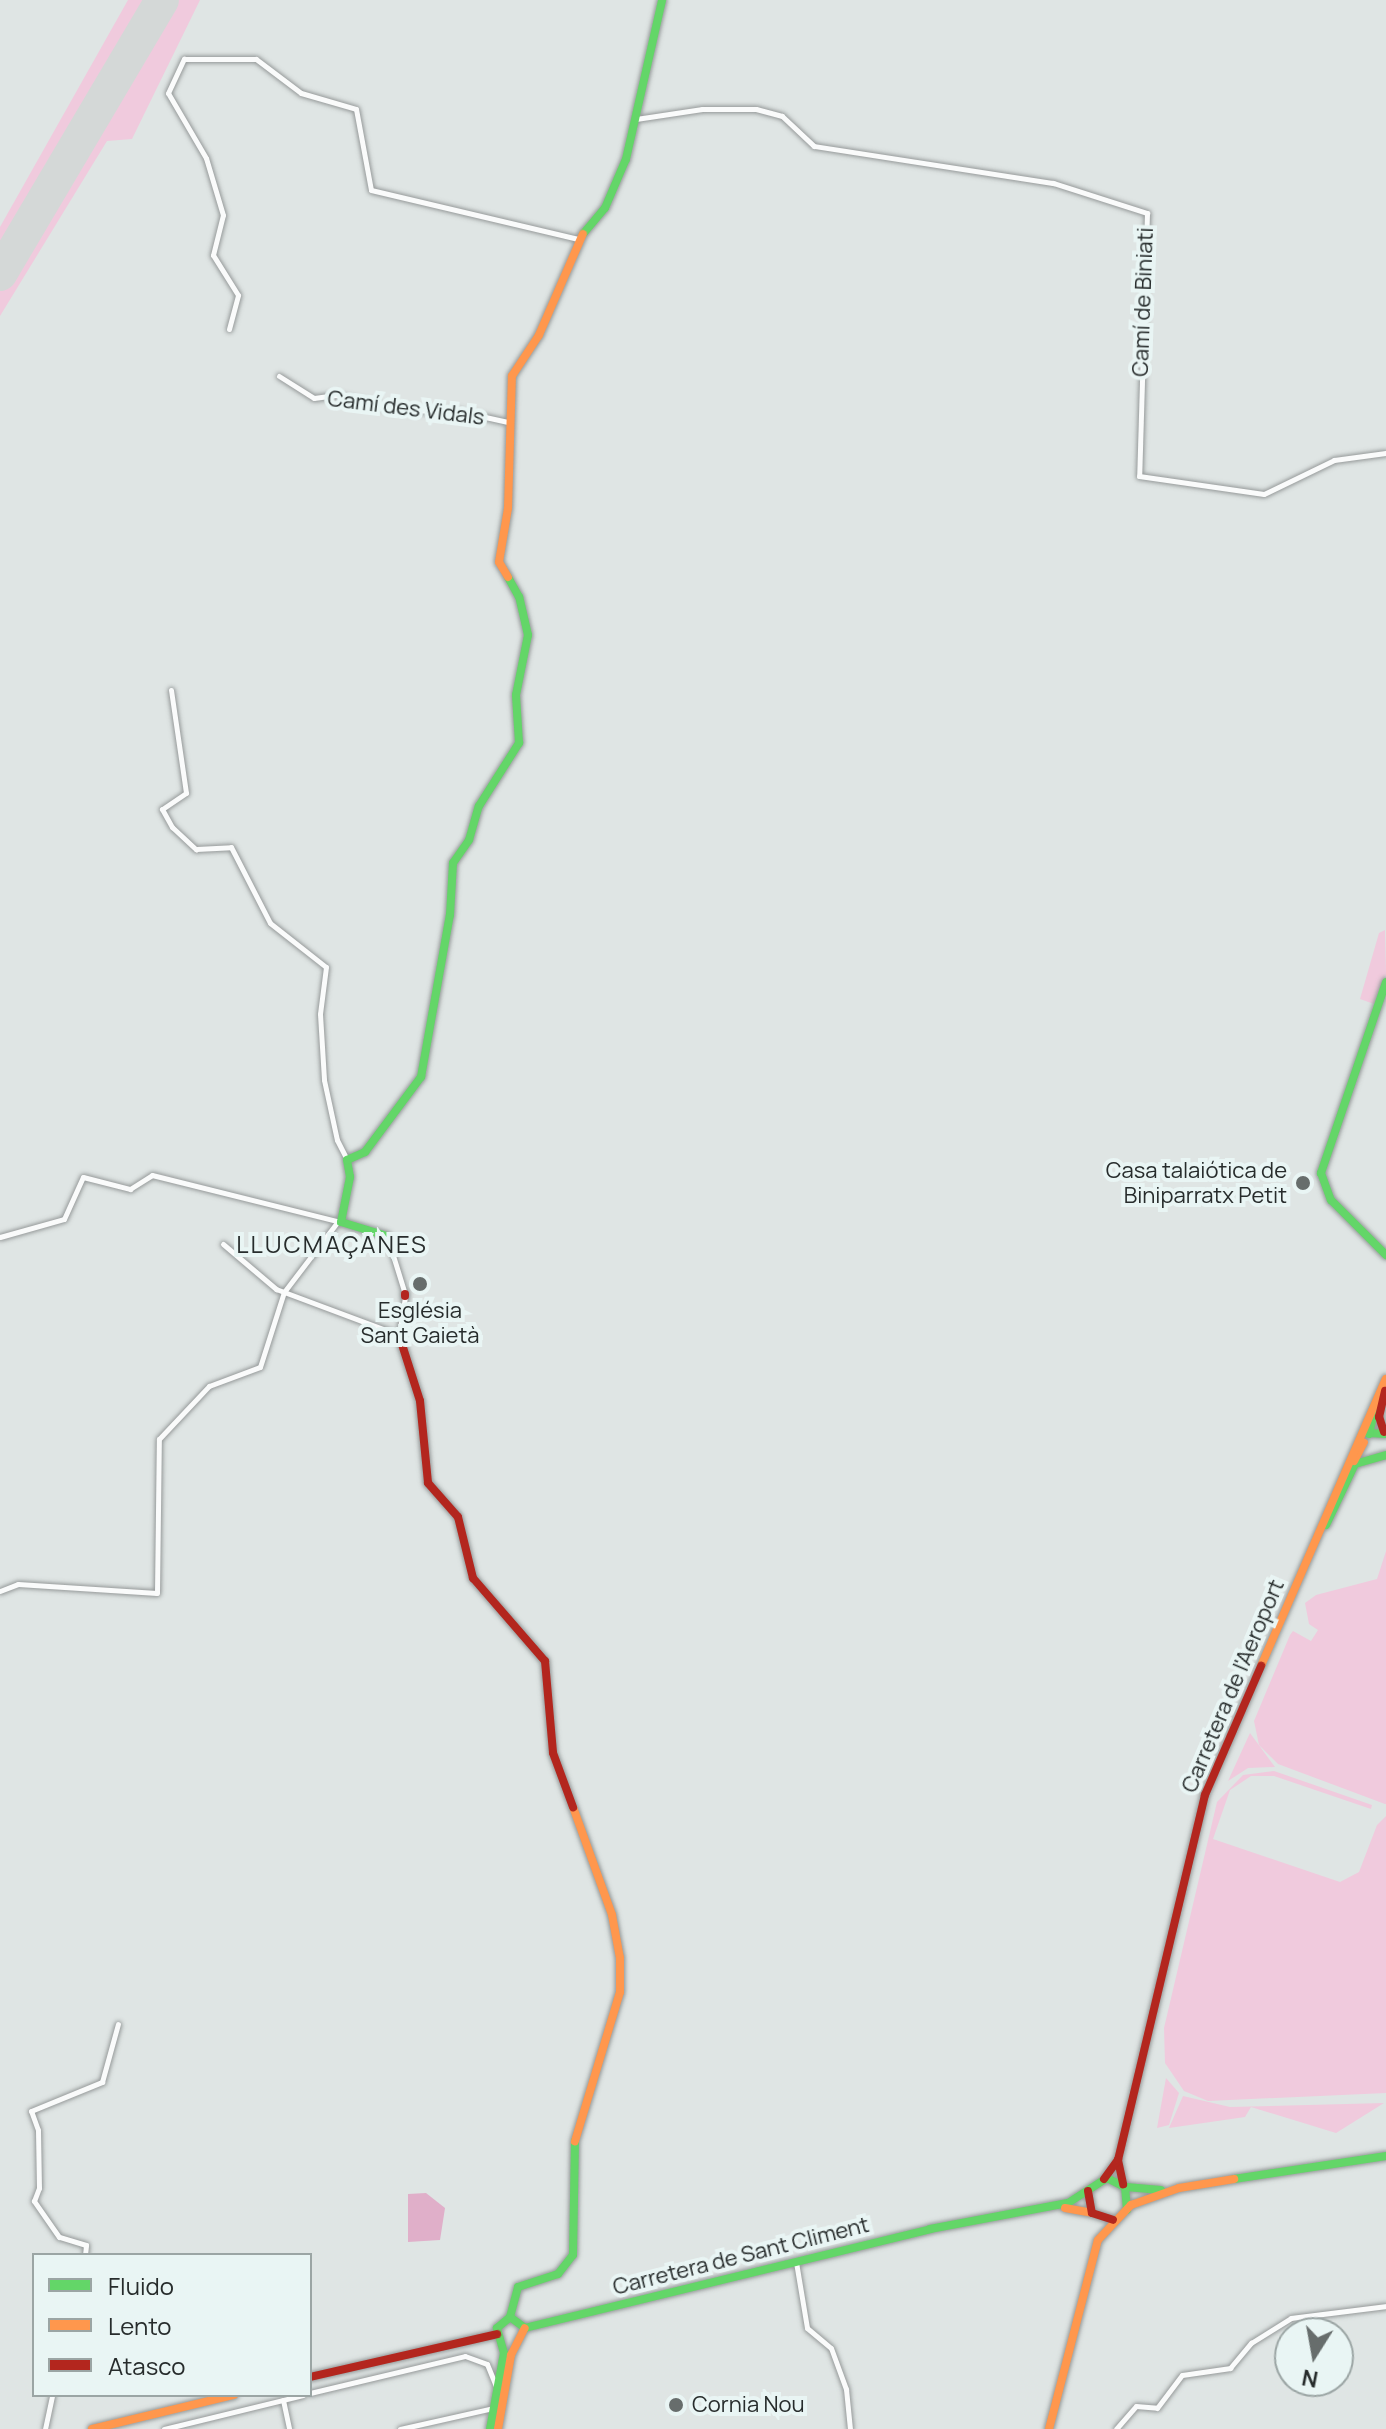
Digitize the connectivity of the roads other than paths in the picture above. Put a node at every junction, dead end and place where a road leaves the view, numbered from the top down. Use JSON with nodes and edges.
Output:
{"nodes":[{"id":1,"x":662,"y":0,"type":"edge"},
{"id":2,"x":636,"y":119,"type":"junction"},
{"id":3,"x":579,"y":239,"type":"junction"},
{"id":4,"x":229,"y":329,"type":"dead end"},
{"id":5,"x":279,"y":376,"type":"dead end"},
{"id":6,"x":508,"y":422,"type":"junction"},
{"id":7,"x":1386,"y":453,"type":"edge"},
{"id":8,"x":171,"y":690,"type":"dead end"},
{"id":9,"x":1386,"y":982,"type":"edge"},
{"id":10,"x":347,"y":1160,"type":"junction"},
{"id":11,"x":339,"y":1222,"type":"junction"},
{"id":12,"x":387,"y":1236,"type":"joint"},
{"id":13,"x":0,"y":1237,"type":"edge"},
{"id":14,"x":223,"y":1244,"type":"dead end"},
{"id":15,"x":1386,"y":1255,"type":"edge"},
{"id":16,"x":284,"y":1292,"type":"junction"},
{"id":17,"x":399,"y":1335,"type":"junction"},
{"id":18,"x":1385,"y":1385,"type":"edge"},
{"id":19,"x":1386,"y":1434,"type":"edge"},
{"id":20,"x":1366,"y":1438,"type":"junction"},
{"id":21,"x":1386,"y":1455,"type":"edge"},
{"id":22,"x":1375,"y":1457,"type":"junction"},
{"id":23,"x":1328,"y":1508,"type":"junction"},
{"id":24,"x":0,"y":1591,"type":"edge"},
{"id":25,"x":1279,"y":1625,"type":"junction"},
{"id":26,"x":118,"y":2024,"type":"dead end"},
{"id":27,"x":1386,"y":2156,"type":"edge"},
{"id":28,"x":1118,"y":2160,"type":"junction"},
{"id":29,"x":1104,"y":2179,"type":"junction"},
{"id":30,"x":1124,"y":2185,"type":"junction"},
{"id":31,"x":1179,"y":2188,"type":"junction"},
{"id":32,"x":1088,"y":2191,"type":"junction"},
{"id":33,"x":1127,"y":2210,"type":"junction"},
{"id":34,"x":1092,"y":2214,"type":"junction"},
{"id":35,"x":1115,"y":2220,"type":"junction"},
{"id":36,"x":960,"y":2222,"type":"junction"},
{"id":37,"x":1096,"y":2248,"type":"junction"},
{"id":38,"x":85,"y":2253,"type":"edge"},
{"id":39,"x":795,"y":2260,"type":"junction"},
{"id":40,"x":1386,"y":2306,"type":"edge"},
{"id":41,"x":510,"y":2317,"type":"junction"},
{"id":42,"x":525,"y":2328,"type":"junction"},
{"id":43,"x":497,"y":2334,"type":"junction"},
{"id":44,"x":503,"y":2344,"type":"junction"},
{"id":45,"x":517,"y":2345,"type":"junction"},
{"id":46,"x":501,"y":2374,"type":"junction"},
{"id":47,"x":312,"y":2377,"type":"edge"},
{"id":48,"x":312,"y":2393,"type":"edge"},
{"id":49,"x":52,"y":2397,"type":"edge"},
{"id":50,"x":226,"y":2397,"type":"edge"},
{"id":51,"x":295,"y":2397,"type":"edge"},
{"id":52,"x":283,"y":2400,"type":"junction"},
{"id":53,"x":494,"y":2403,"type":"junction"},
{"id":54,"x":45,"y":2429,"type":"edge"},
{"id":55,"x":92,"y":2429,"type":"edge"},
{"id":56,"x":164,"y":2429,"type":"edge"},
{"id":57,"x":289,"y":2429,"type":"edge"},
{"id":58,"x":400,"y":2429,"type":"edge"},
{"id":59,"x":490,"y":2429,"type":"edge"},
{"id":60,"x":497,"y":2429,"type":"edge"},
{"id":61,"x":850,"y":2429,"type":"edge"},
{"id":62,"x":1049,"y":2429,"type":"edge"},
{"id":63,"x":1116,"y":2429,"type":"edge"}],
"edges":[{"from":1,"to":2,"type":"main road"},
{"from":2,"to":3,"type":"main road"},
{"from":2,"to":7,"type":"street","name":"Camí de Biniati"},
{"from":3,"to":4,"type":"street"},
{"from":3,"to":6,"type":"main road"},
{"from":5,"to":6,"type":"street","name":"Camí des Vidals"},
{"from":6,"to":10,"type":"main road"},
{"from":8,"to":10,"type":"street"},
{"from":9,"to":15,"type":"main road"},
{"from":10,"to":11,"type":"main road"},
{"from":11,"to":12,"type":"main road"},
{"from":11,"to":13,"type":"street"},
{"from":11,"to":16,"type":"street"},
{"from":12,"to":17,"type":"street"},
{"from":14,"to":16,"type":"street"},
{"from":16,"to":17,"type":"street"},
{"from":16,"to":24,"type":"street"},
{"from":17,"to":41,"type":"main road"},
{"from":18,"to":19,"type":"main road"},
{"from":18,"to":20,"type":"main road"},
{"from":18,"to":23,"type":"main road","name":"Carretera de l'Aeroport"},
{"from":19,"to":20,"type":"main road"},
{"from":20,"to":22,"type":"main road"},
{"from":20,"to":23,"type":"main road"},
{"from":21,"to":22,"type":"main road"},
{"from":22,"to":25,"type":"main road"},
{"from":23,"to":25,"type":"main road","name":"Carretera de l'Aeroport"},
{"from":25,"to":28,"type":"main road","name":"Carretera de l'Aeroport"},
{"from":26,"to":38,"type":"street"},
{"from":27,"to":31,"type":"main road"},
{"from":28,"to":29,"type":"main road","name":"Carretera de l'Aeroport"},
{"from":28,"to":30,"type":"main road","name":"Carretera de l'Aeroport"},
{"from":29,"to":30,"type":"main road"},
{"from":29,"to":32,"type":"main road"},
{"from":30,"to":31,"type":"main road"},
{"from":30,"to":33,"type":"main road"},
{"from":31,"to":33,"type":"main road"},
{"from":32,"to":34,"type":"main road"},
{"from":32,"to":36,"type":"main road"},
{"from":33,"to":35,"type":"main road"},
{"from":34,"to":35,"type":"main road"},
{"from":34,"to":36,"type":"main road"},
{"from":34,"to":37,"type":"main road"},
{"from":35,"to":37,"type":"main road"},
{"from":36,"to":39,"type":"main road","name":"Carretera de Sant Climent"},
{"from":37,"to":62,"type":"main road"},
{"from":39,"to":42,"type":"main road","name":"Carretera de Sant Climent"},
{"from":39,"to":61,"type":"street"},
{"from":40,"to":63,"type":"street"},
{"from":41,"to":42,"type":"main road"},
{"from":41,"to":43,"type":"main road"},
{"from":42,"to":45,"type":"main road"},
{"from":43,"to":44,"type":"main road"},
{"from":43,"to":47,"type":"main road"},
{"from":44,"to":45,"type":"main road"},
{"from":44,"to":46,"type":"main road"},
{"from":45,"to":46,"type":"main road"},
{"from":46,"to":48,"type":"street"},
{"from":46,"to":53,"type":"main road"},
{"from":46,"to":60,"type":"main road"},
{"from":49,"to":54,"type":"street"},
{"from":50,"to":55,"type":"main road"},
{"from":51,"to":52,"type":"street"},
{"from":52,"to":56,"type":"street"},
{"from":52,"to":57,"type":"street"},
{"from":53,"to":58,"type":"street"},
{"from":53,"to":59,"type":"main road"},
{"from":53,"to":60,"type":"main road"}]}
